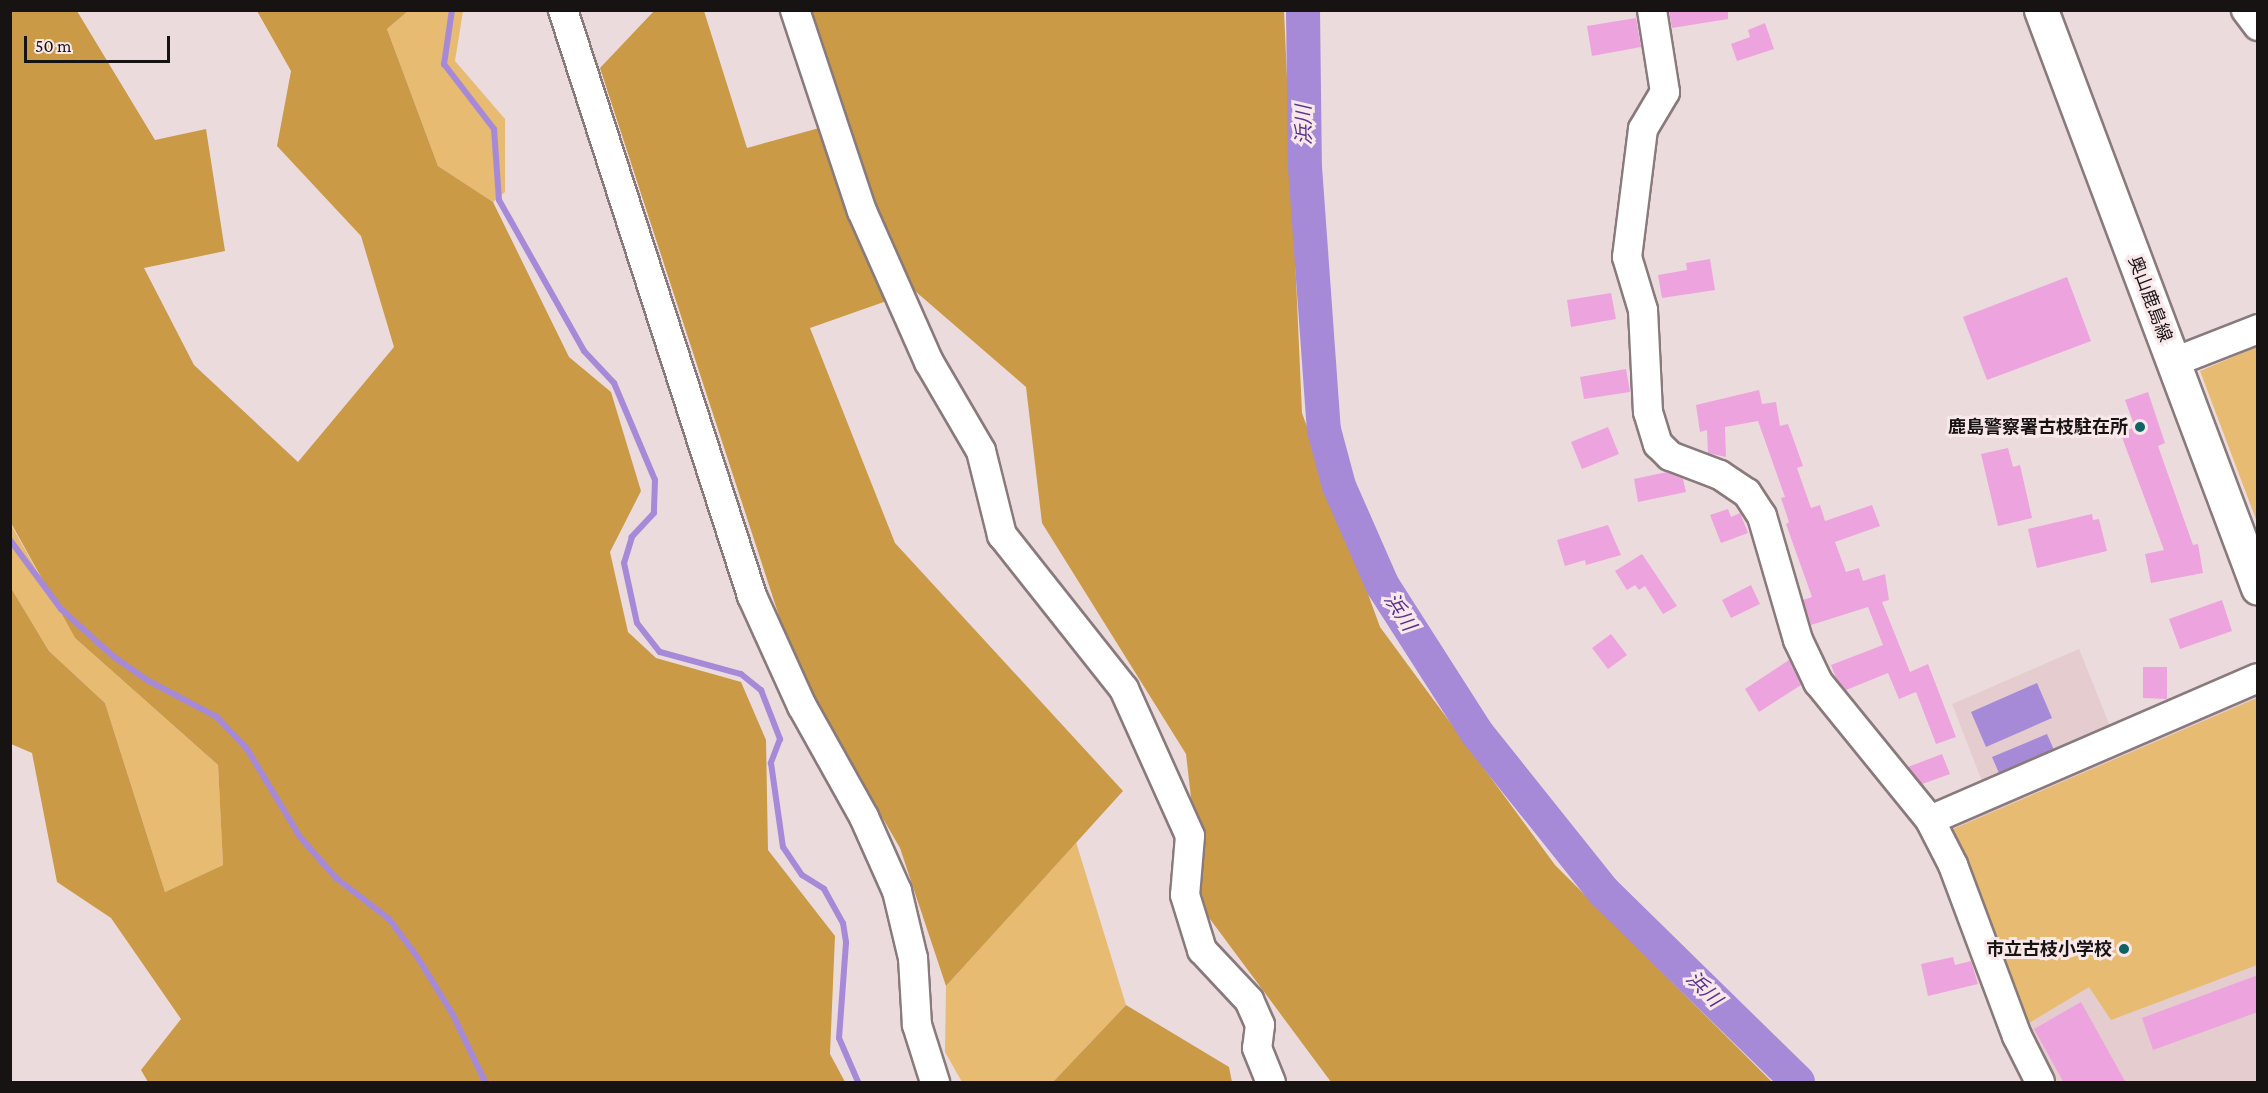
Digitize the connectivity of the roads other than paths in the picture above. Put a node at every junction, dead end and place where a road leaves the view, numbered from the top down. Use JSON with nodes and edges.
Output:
{"nodes":[{"id":1,"x":563,"y":10,"type":"edge"},
{"id":2,"x":795,"y":10,"type":"edge"},
{"id":3,"x":1652,"y":10,"type":"edge"},
{"id":4,"x":2041,"y":10,"type":"edge"},
{"id":5,"x":2246,"y":10,"type":"edge"},
{"id":6,"x":2258,"y":26,"type":"edge"},
{"id":7,"x":2258,"y":329,"type":"edge"},
{"id":8,"x":2174,"y":362,"type":"junction"},
{"id":9,"x":2258,"y":588,"type":"edge"},
{"id":10,"x":2258,"y":678,"type":"edge"},
{"id":11,"x":1930,"y":820,"type":"junction"},
{"id":12,"x":935,"y":1083,"type":"edge"},
{"id":13,"x":1271,"y":1083,"type":"edge"},
{"id":14,"x":2040,"y":1083,"type":"edge"}],
"edges":[{"from":1,"to":12,"type":"street"},
{"from":2,"to":13,"type":"street"},
{"from":3,"to":11,"type":"street"},
{"from":4,"to":8,"type":"main road","name":"奥山鹿島線"},
{"from":5,"to":6,"type":"street"},
{"from":7,"to":8,"type":"street"},
{"from":8,"to":9,"type":"main road","name":"奥山鹿島線"},
{"from":10,"to":11,"type":"street"},
{"from":11,"to":14,"type":"street"}]}
